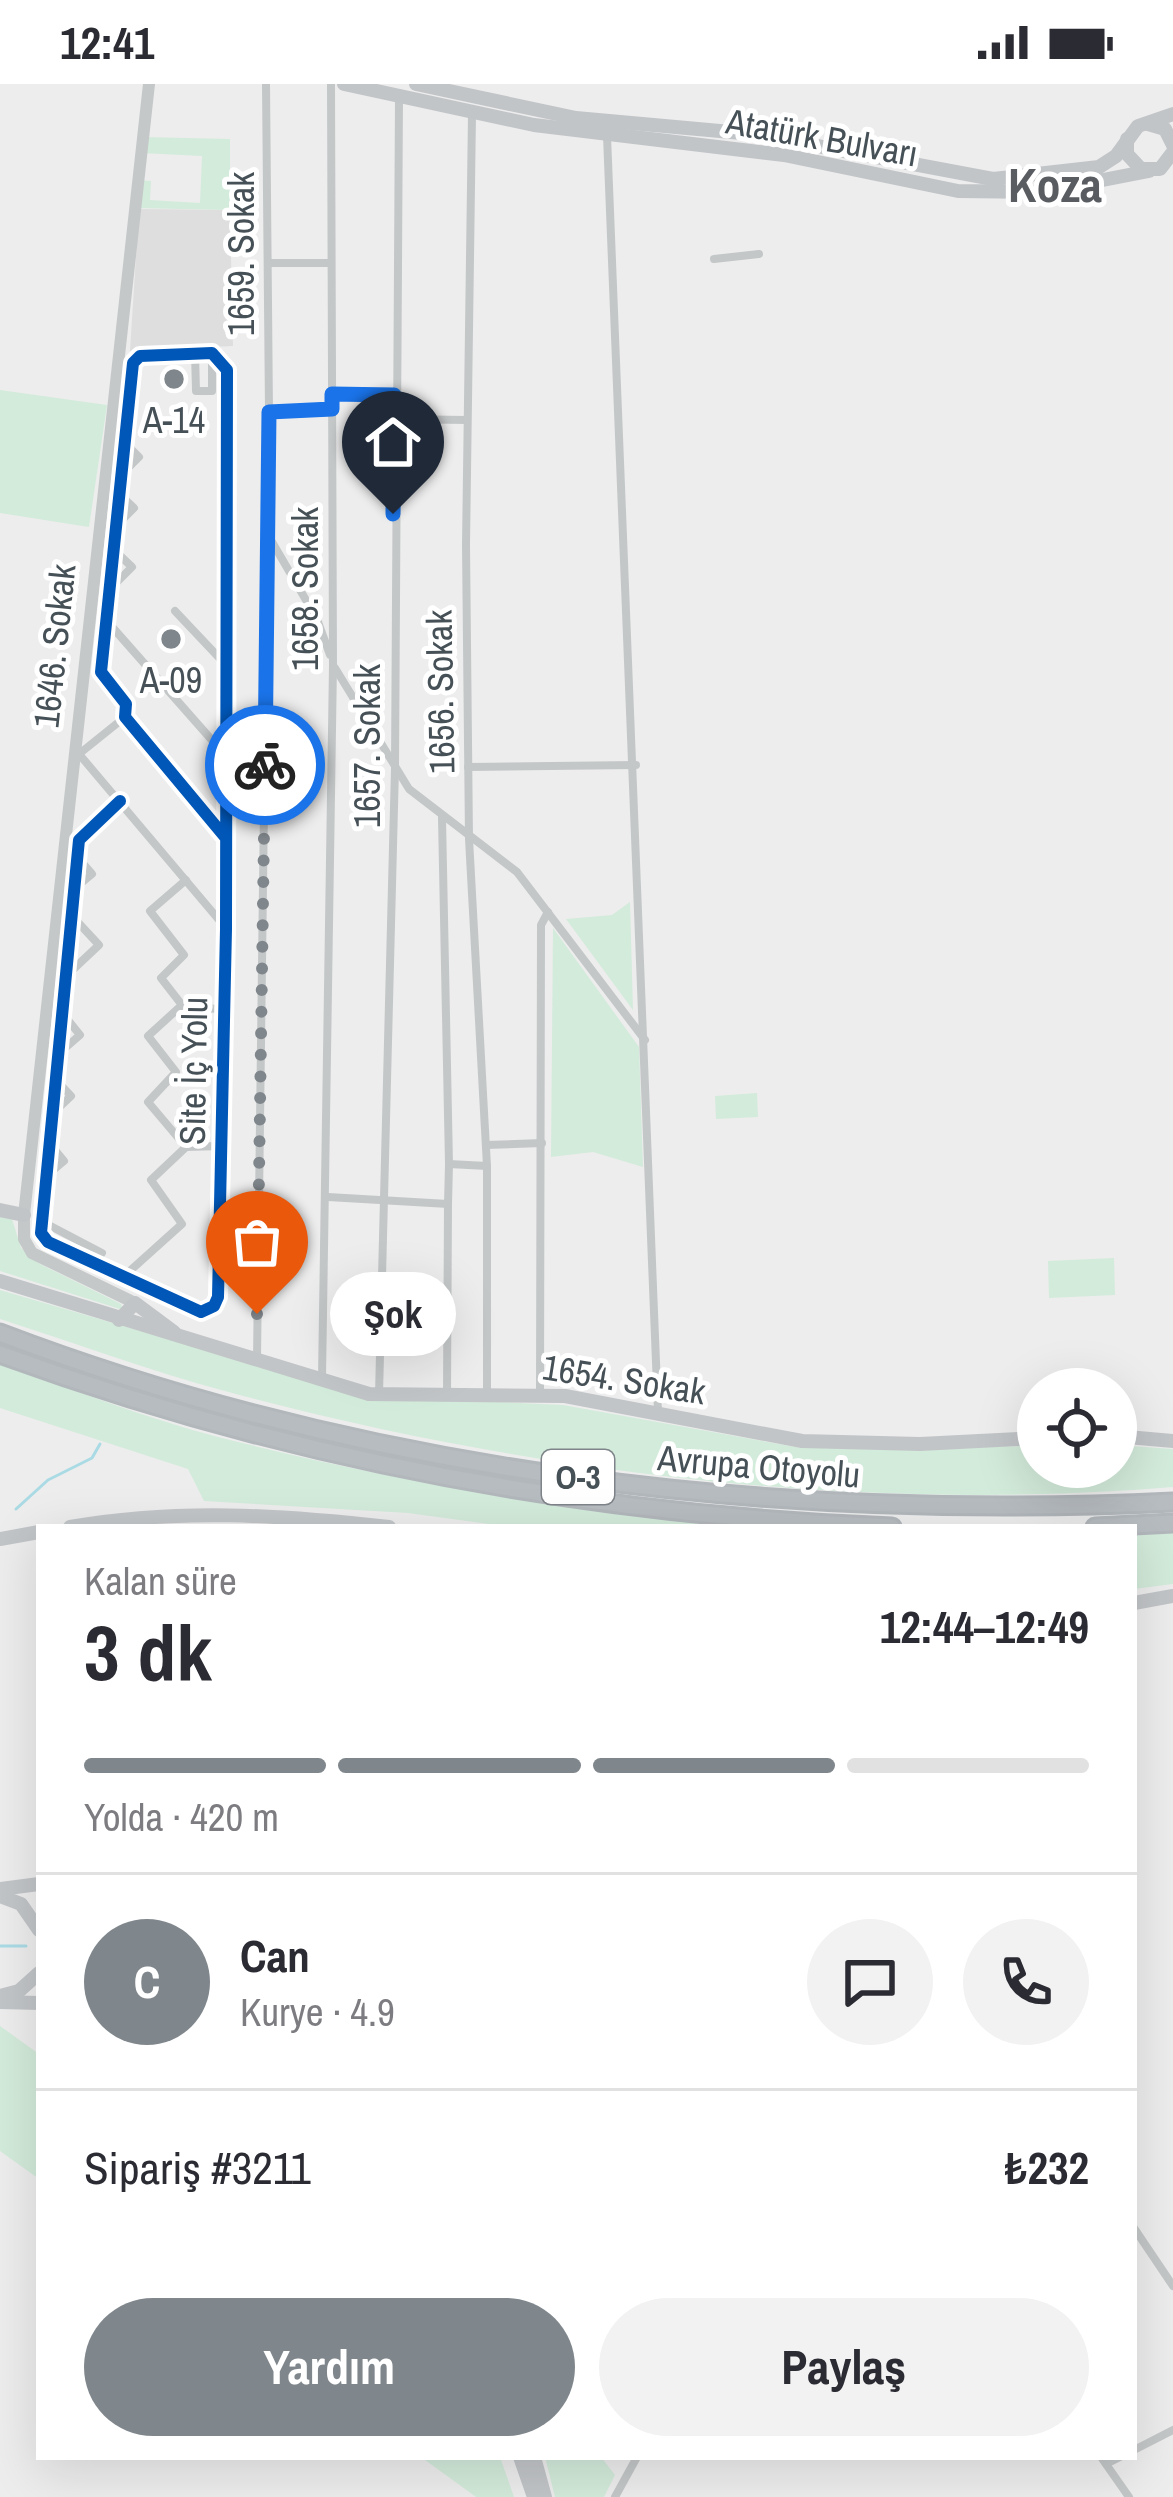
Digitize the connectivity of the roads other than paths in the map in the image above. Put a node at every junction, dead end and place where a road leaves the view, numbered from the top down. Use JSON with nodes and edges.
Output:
{"nodes":[{"id":1,"x":149,"y":84,"type":"edge"},
{"id":2,"x":266,"y":84,"type":"edge"},
{"id":3,"x":332,"y":84,"type":"edge"},
{"id":4,"x":344,"y":84,"type":"edge"},
{"id":5,"x":426,"y":85,"type":"edge"},
{"id":6,"x":399,"y":98,"type":"junction"},
{"id":7,"x":472,"y":112,"type":"junction"},
{"id":8,"x":1173,"y":114,"type":"edge"},
{"id":9,"x":1146,"y":124,"type":"junction"},
{"id":10,"x":1173,"y":129,"type":"edge"},
{"id":11,"x":607,"y":136,"type":"junction"},
{"id":12,"x":1128,"y":136,"type":"junction"},
{"id":13,"x":752,"y":142,"type":"junction"},
{"id":14,"x":1172,"y":153,"type":"edge"},
{"id":15,"x":936,"y":170,"type":"junction"},
{"id":16,"x":1149,"y":171,"type":"junction"},
{"id":17,"x":933,"y":188,"type":"junction"},
{"id":18,"x":759,"y":254,"type":"dead end"},
{"id":19,"x":714,"y":259,"type":"dead end"},
{"id":20,"x":268,"y":263,"type":"junction"},
{"id":21,"x":331,"y":263,"type":"junction"},
{"id":22,"x":195,"y":353,"type":"junction"},
{"id":23,"x":212,"y":353,"type":"junction"},
{"id":24,"x":212,"y":391,"type":"junction"},
{"id":25,"x":227,"y":391,"type":"junction"},
{"id":26,"x":332,"y":394,"type":"junction"},
{"id":27,"x":394,"y":395,"type":"junction"},
{"id":28,"x":332,"y":409,"type":"junction"},
{"id":29,"x":269,"y":412,"type":"junction"},
{"id":30,"x":394,"y":419,"type":"junction"},
{"id":31,"x":467,"y":420,"type":"junction"},
{"id":32,"x":125,"y":443,"type":"junction"},
{"id":33,"x":121,"y":475,"type":"junction"},
{"id":34,"x":119,"y":494,"type":"junction"},
{"id":35,"x":116,"y":526,"type":"junction"},
{"id":36,"x":266,"y":532,"type":"junction"},
{"id":37,"x":113,"y":549,"type":"junction"},
{"id":38,"x":109,"y":590,"type":"junction"},
{"id":39,"x":175,"y":611,"type":"dead end"},
{"id":40,"x":106,"y":620,"type":"junction"},
{"id":41,"x":333,"y":664,"type":"junction"},
{"id":42,"x":226,"y":666,"type":"junction"},
{"id":43,"x":125,"y":717,"type":"junction"},
{"id":44,"x":76,"y":753,"type":"junction"},
{"id":45,"x":226,"y":757,"type":"junction"},
{"id":46,"x":636,"y":765,"type":"junction"},
{"id":47,"x":468,"y":767,"type":"junction"},
{"id":48,"x":395,"y":768,"type":"junction"},
{"id":49,"x":119,"y":801,"type":"junction"},
{"id":50,"x":442,"y":817,"type":"junction"},
{"id":51,"x":225,"y":837,"type":"junction"},
{"id":52,"x":469,"y":839,"type":"junction"},
{"id":53,"x":77,"y":856,"type":"junction"},
{"id":54,"x":186,"y":880,"type":"junction"},
{"id":55,"x":74,"y":890,"type":"junction"},
{"id":56,"x":548,"y":912,"type":"junction"},
{"id":57,"x":71,"y":916,"type":"junction"},
{"id":58,"x":226,"y":928,"type":"junction"},
{"id":59,"x":65,"y":977,"type":"junction"},
{"id":60,"x":182,"y":1005,"type":"junction"},
{"id":61,"x":225,"y":1010,"type":"junction"},
{"id":62,"x":62,"y":1013,"type":"junction"},
{"id":63,"x":646,"y":1041,"type":"junction"},
{"id":64,"x":58,"y":1054,"type":"junction"},
{"id":65,"x":55,"y":1079,"type":"junction"},
{"id":66,"x":52,"y":1114,"type":"junction"},
{"id":67,"x":49,"y":1143,"type":"junction"},
{"id":68,"x":542,"y":1143,"type":"junction"},
{"id":69,"x":486,"y":1145,"type":"junction"},
{"id":70,"x":221,"y":1146,"type":"junction"},
{"id":71,"x":186,"y":1147,"type":"junction"},
{"id":72,"x":449,"y":1164,"type":"junction"},
{"id":73,"x":487,"y":1166,"type":"junction"},
{"id":74,"x":46,"y":1176,"type":"junction"},
{"id":75,"x":328,"y":1197,"type":"junction"},
{"id":76,"x":385,"y":1200,"type":"junction"},
{"id":77,"x":448,"y":1204,"type":"junction"},
{"id":78,"x":0,"y":1210,"type":"edge"},
{"id":79,"x":24,"y":1216,"type":"junction"},
{"id":80,"x":41,"y":1221,"type":"junction"},
{"id":81,"x":102,"y":1252,"type":"dead end"},
{"id":82,"x":122,"y":1278,"type":"junction"},
{"id":83,"x":0,"y":1281,"type":"edge"},
{"id":84,"x":143,"y":1287,"type":"junction"},
{"id":85,"x":157,"y":1294,"type":"junction"},
{"id":86,"x":142,"y":1308,"type":"junction"},
{"id":87,"x":119,"y":1320,"type":"junction"},
{"id":88,"x":0,"y":1333,"type":"edge"},
{"id":89,"x":183,"y":1339,"type":"junction"},
{"id":90,"x":0,"y":1354,"type":"edge"},
{"id":91,"x":257,"y":1359,"type":"junction"},
{"id":92,"x":322,"y":1382,"type":"junction"},
{"id":93,"x":379,"y":1394,"type":"junction"},
{"id":94,"x":540,"y":1394,"type":"junction"},
{"id":95,"x":447,"y":1395,"type":"junction"},
{"id":96,"x":487,"y":1395,"type":"junction"},
{"id":97,"x":658,"y":1412,"type":"junction"},
{"id":98,"x":1137,"y":1438,"type":"edge"},
{"id":99,"x":1017,"y":1439,"type":"edge"},
{"id":100,"x":1173,"y":1441,"type":"edge"},
{"id":101,"x":1173,"y":1502,"type":"edge"},
{"id":102,"x":324,"y":1523,"type":"edge"},
{"id":103,"x":1173,"y":1523,"type":"edge"},
{"id":104,"x":110,"y":1524,"type":"edge"},
{"id":105,"x":848,"y":1524,"type":"edge"},
{"id":106,"x":1137,"y":1525,"type":"edge"},
{"id":107,"x":36,"y":1533,"type":"edge"},
{"id":108,"x":0,"y":1539,"type":"edge"},
{"id":109,"x":1173,"y":1597,"type":"edge"},
{"id":110,"x":1137,"y":1603,"type":"edge"},
{"id":111,"x":36,"y":1885,"type":"edge"},
{"id":112,"x":0,"y":1893,"type":"edge"},
{"id":113,"x":36,"y":1926,"type":"edge"},
{"id":114,"x":36,"y":1976,"type":"edge"},
{"id":115,"x":0,"y":1999,"type":"edge"},
{"id":116,"x":36,"y":2002,"type":"edge"},
{"id":117,"x":1137,"y":2232,"type":"edge"},
{"id":118,"x":1173,"y":2286,"type":"edge"},
{"id":119,"x":1173,"y":2430,"type":"edge"},
{"id":120,"x":1137,"y":2448,"type":"edge"},
{"id":121,"x":521,"y":2460,"type":"edge"},
{"id":122,"x":535,"y":2460,"type":"edge"},
{"id":123,"x":635,"y":2460,"type":"edge"},
{"id":124,"x":1103,"y":2460,"type":"edge"},
{"id":125,"x":534,"y":2497,"type":"edge"},
{"id":126,"x":545,"y":2497,"type":"edge"},
{"id":127,"x":615,"y":2497,"type":"edge"},
{"id":128,"x":1129,"y":2497,"type":"edge"}],
"edges":[{"from":1,"to":44,"type":"street","name":"1646. Sokak"},
{"from":2,"to":20,"type":"street","name":"1659. Sokak"},
{"from":3,"to":21,"type":"street","name":"1658. Sokak"},
{"from":4,"to":6,"type":"main road","name":"Atatürk Bulvarı"},
{"from":5,"to":13,"type":"main road","name":"Atatürk Bulvarı"},
{"from":6,"to":7,"type":"main road","name":"Atatürk Bulvarı"},
{"from":6,"to":27,"type":"street","name":"1657. Sokak"},
{"from":7,"to":11,"type":"main road","name":"Atatürk Bulvarı"},
{"from":7,"to":31,"type":"street","name":"1656. Sokak"},
{"from":8,"to":9,"type":"main road","name":"Atatürk Bulvarı"},
{"from":9,"to":12,"type":"main road","name":"Atatürk Bulvarı"},
{"from":9,"to":14,"type":"main road"},
{"from":10,"to":14,"type":"main road"},
{"from":11,"to":13,"type":"main road","name":"Atatürk Bulvarı"},
{"from":11,"to":46,"type":"street"},
{"from":12,"to":15,"type":"main road","name":"Atatürk Bulvarı"},
{"from":12,"to":16,"type":"main road"},
{"from":13,"to":15,"type":"main road","name":"Atatürk Bulvarı"},
{"from":13,"to":17,"type":"main road","name":"Atatürk Bulvarı"},
{"from":14,"to":16,"type":"main road","name":"Atatürk Bulvarı"},
{"from":15,"to":17,"type":"main road"},
{"from":16,"to":17,"type":"main road","name":"Atatürk Bulvarı"},
{"from":18,"to":19,"type":"street"},
{"from":20,"to":21,"type":"street"},
{"from":20,"to":29,"type":"street","name":"1659. Sokak"},
{"from":21,"to":26,"type":"street","name":"1658. Sokak"},
{"from":22,"to":23,"type":"street"},
{"from":22,"to":24,"type":"street"},
{"from":22,"to":32,"type":"street"},
{"from":23,"to":24,"type":"street"},
{"from":23,"to":25,"type":"street","name":"Site İç Yolu"},
{"from":24,"to":25,"type":"street"},
{"from":25,"to":42,"type":"street","name":"Site İç Yolu"},
{"from":26,"to":27,"type":"street"},
{"from":26,"to":28,"type":"street","name":"1658. Sokak"},
{"from":27,"to":30,"type":"street","name":"1657. Sokak"},
{"from":28,"to":29,"type":"street"},
{"from":28,"to":41,"type":"street","name":"1658. Sokak"},
{"from":29,"to":36,"type":"street","name":"1659. Sokak"},
{"from":30,"to":31,"type":"street"},
{"from":30,"to":48,"type":"street","name":"1657. Sokak"},
{"from":31,"to":47,"type":"street","name":"1656. Sokak"},
{"from":32,"to":33,"type":"street"},
{"from":32,"to":33,"type":"street"},
{"from":33,"to":34,"type":"street"},
{"from":34,"to":35,"type":"street"},
{"from":34,"to":35,"type":"street"},
{"from":35,"to":37,"type":"street"},
{"from":36,"to":41,"type":"street"},
{"from":36,"to":91,"type":"street","name":"1659. Sokak"},
{"from":37,"to":38,"type":"street"},
{"from":37,"to":38,"type":"street"},
{"from":38,"to":40,"type":"street"},
{"from":39,"to":42,"type":"street"},
{"from":40,"to":43,"type":"street"},
{"from":40,"to":45,"type":"street"},
{"from":41,"to":48,"type":"street"},
{"from":41,"to":75,"type":"street","name":"1658. Sokak"},
{"from":42,"to":45,"type":"street","name":"Site İç Yolu"},
{"from":43,"to":44,"type":"street"},
{"from":43,"to":51,"type":"street"},
{"from":44,"to":49,"type":"street"},
{"from":44,"to":79,"type":"street","name":"1646. Sokak"},
{"from":45,"to":51,"type":"street","name":"Site İç Yolu"},
{"from":46,"to":47,"type":"street"},
{"from":46,"to":63,"type":"street"},
{"from":47,"to":52,"type":"street","name":"1656. Sokak"},
{"from":48,"to":50,"type":"street"},
{"from":48,"to":76,"type":"street","name":"1657. Sokak"},
{"from":49,"to":53,"type":"street"},
{"from":49,"to":54,"type":"street"},
{"from":50,"to":52,"type":"street"},
{"from":50,"to":72,"type":"street"},
{"from":51,"to":58,"type":"street","name":"Site İç Yolu"},
{"from":52,"to":56,"type":"street"},
{"from":52,"to":69,"type":"street","name":"1656. Sokak"},
{"from":53,"to":55,"type":"street"},
{"from":53,"to":55,"type":"street"},
{"from":54,"to":58,"type":"street"},
{"from":54,"to":60,"type":"street","name":"Site İç Yolu"},
{"from":55,"to":57,"type":"street"},
{"from":56,"to":63,"type":"street"},
{"from":56,"to":68,"type":"street"},
{"from":57,"to":59,"type":"street"},
{"from":57,"to":59,"type":"street"},
{"from":58,"to":61,"type":"street","name":"Site İç Yolu"},
{"from":59,"to":62,"type":"street"},
{"from":60,"to":61,"type":"street","name":"Site İç Yolu"},
{"from":60,"to":71,"type":"street","name":"Site İç Yolu"},
{"from":61,"to":70,"type":"street","name":"Site İç Yolu"},
{"from":62,"to":64,"type":"street"},
{"from":62,"to":64,"type":"street"},
{"from":63,"to":97,"type":"street"},
{"from":64,"to":65,"type":"street"},
{"from":65,"to":66,"type":"street"},
{"from":65,"to":66,"type":"street"},
{"from":66,"to":67,"type":"street"},
{"from":67,"to":74,"type":"street"},
{"from":67,"to":74,"type":"street"},
{"from":68,"to":69,"type":"street"},
{"from":68,"to":94,"type":"street"},
{"from":69,"to":73,"type":"street","name":"1656. Sokak"},
{"from":70,"to":71,"type":"street","name":"Site İç Yolu"},
{"from":70,"to":85,"type":"street","name":"Site İç Yolu"},
{"from":71,"to":82,"type":"street","name":"Site İç Yolu"},
{"from":72,"to":73,"type":"street"},
{"from":72,"to":77,"type":"street"},
{"from":73,"to":96,"type":"street","name":"1656. Sokak"},
{"from":74,"to":80,"type":"street"},
{"from":75,"to":76,"type":"street"},
{"from":75,"to":92,"type":"street","name":"1658. Sokak"},
{"from":76,"to":77,"type":"street"},
{"from":76,"to":93,"type":"street","name":"1657. Sokak"},
{"from":77,"to":95,"type":"street"},
{"from":78,"to":79,"type":"main road"},
{"from":79,"to":86,"type":"street"},
{"from":80,"to":81,"type":"street"},
{"from":80,"to":82,"type":"street","name":"Site İç Yolu"},
{"from":82,"to":84,"type":"street","name":"Site İç Yolu"},
{"from":83,"to":87,"type":"main road","name":"1654. Sokak"},
{"from":84,"to":85,"type":"street","name":"Site İç Yolu"},
{"from":84,"to":86,"type":"street"},
{"from":85,"to":86,"type":"street"},
{"from":86,"to":87,"type":"main road"},
{"from":86,"to":89,"type":"main road"},
{"from":87,"to":89,"type":"main road","name":"1654. Sokak"},
{"from":88,"to":101,"type":"highway","name":"Avrupa Otoyolu","number":"O-3"},
{"from":89,"to":91,"type":"main road","name":"1654. Sokak"},
{"from":90,"to":105,"type":"highway","name":"Avrupa Otoyolu","number":"O-3"},
{"from":91,"to":92,"type":"main road","name":"1654. Sokak"},
{"from":92,"to":93,"type":"main road","name":"1654. Sokak"},
{"from":93,"to":95,"type":"main road","name":"1654. Sokak"},
{"from":94,"to":96,"type":"main road","name":"1654. Sokak"},
{"from":94,"to":97,"type":"main road","name":"1654. Sokak"},
{"from":95,"to":96,"type":"main road","name":"1654. Sokak"},
{"from":97,"to":99,"type":"main road","name":"1654. Sokak"},
{"from":98,"to":100,"type":"main road"},
{"from":102,"to":104,"type":"main road"},
{"from":103,"to":106,"type":"highway"},
{"from":107,"to":108,"type":"main road"},
{"from":109,"to":110,"type":"main road"},
{"from":111,"to":112,"type":"main road"},
{"from":112,"to":113,"type":"main road"},
{"from":114,"to":115,"type":"main road"},
{"from":115,"to":116,"type":"main road"},
{"from":117,"to":118,"type":"street"},
{"from":119,"to":120,"type":"street"},
{"from":121,"to":125,"type":"main road"},
{"from":122,"to":126,"type":"main road"},
{"from":123,"to":127,"type":"street"},
{"from":124,"to":128,"type":"street"}]}
